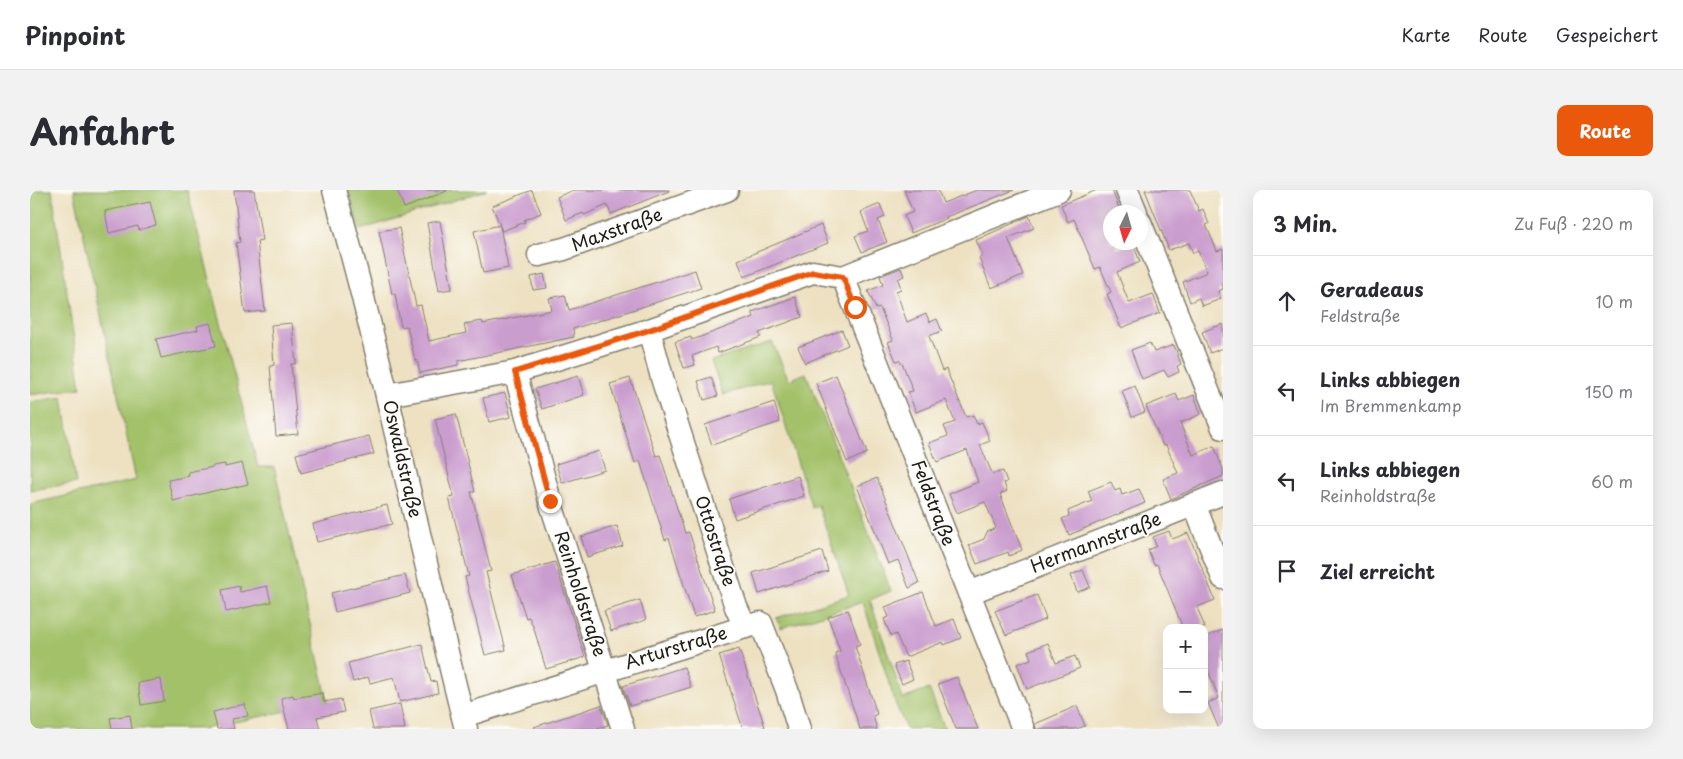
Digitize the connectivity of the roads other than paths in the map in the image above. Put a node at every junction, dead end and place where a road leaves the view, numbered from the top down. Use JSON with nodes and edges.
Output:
{"nodes":[{"id":1,"x":334,"y":190,"type":"edge"},
{"id":2,"x":727,"y":190,"type":"edge"},
{"id":3,"x":1059,"y":190,"type":"edge"},
{"id":4,"x":1128,"y":190,"type":"edge"},
{"id":5,"x":693,"y":196,"type":"edge"},
{"id":6,"x":1133,"y":205,"type":"edge"},
{"id":7,"x":1148,"y":242,"type":"edge"},
{"id":8,"x":539,"y":255,"type":"dead end"},
{"id":9,"x":843,"y":277,"type":"junction"},
{"id":10,"x":649,"y":330,"type":"junction"},
{"id":11,"x":515,"y":372,"type":"junction"},
{"id":12,"x":387,"y":395,"type":"junction"},
{"id":13,"x":1223,"y":428,"type":"edge"},
{"id":14,"x":1223,"y":493,"type":"edge"},
{"id":15,"x":1194,"y":504,"type":"junction"},
{"id":16,"x":1223,"y":578,"type":"edge"},
{"id":17,"x":969,"y":593,"type":"junction"},
{"id":18,"x":745,"y":627,"type":"junction"},
{"id":19,"x":604,"y":670,"type":"junction"},
{"id":20,"x":464,"y":722,"type":"edge"},
{"id":21,"x":623,"y":729,"type":"edge"},
{"id":22,"x":799,"y":729,"type":"edge"},
{"id":23,"x":1023,"y":729,"type":"edge"}],
"edges":[{"from":1,"to":12,"type":"street","name":"Oswaldstraße"},
{"from":2,"to":5,"type":"street","name":"Maxstraße"},
{"from":3,"to":9,"type":"street"},
{"from":4,"to":6,"type":"street"},
{"from":5,"to":8,"type":"street","name":"Maxstraße"},
{"from":7,"to":13,"type":"street"},
{"from":9,"to":10,"type":"street"},
{"from":9,"to":17,"type":"street","name":"Feldstraße"},
{"from":10,"to":11,"type":"street"},
{"from":10,"to":18,"type":"street","name":"Ottostraße"},
{"from":11,"to":12,"type":"street"},
{"from":11,"to":19,"type":"street","name":"Reinholdstraße"},
{"from":12,"to":20,"type":"street","name":"Oswaldstraße"},
{"from":14,"to":15,"type":"street","name":"Hermannstraße"},
{"from":15,"to":16,"type":"street"},
{"from":15,"to":17,"type":"street","name":"Hermannstraße"},
{"from":17,"to":23,"type":"street","name":"Feldstraße"},
{"from":18,"to":19,"type":"street","name":"Arturstraße"},
{"from":18,"to":22,"type":"street"},
{"from":19,"to":20,"type":"street","name":"Arturstraße"},
{"from":19,"to":21,"type":"street","name":"Reinholdstraße"}]}
